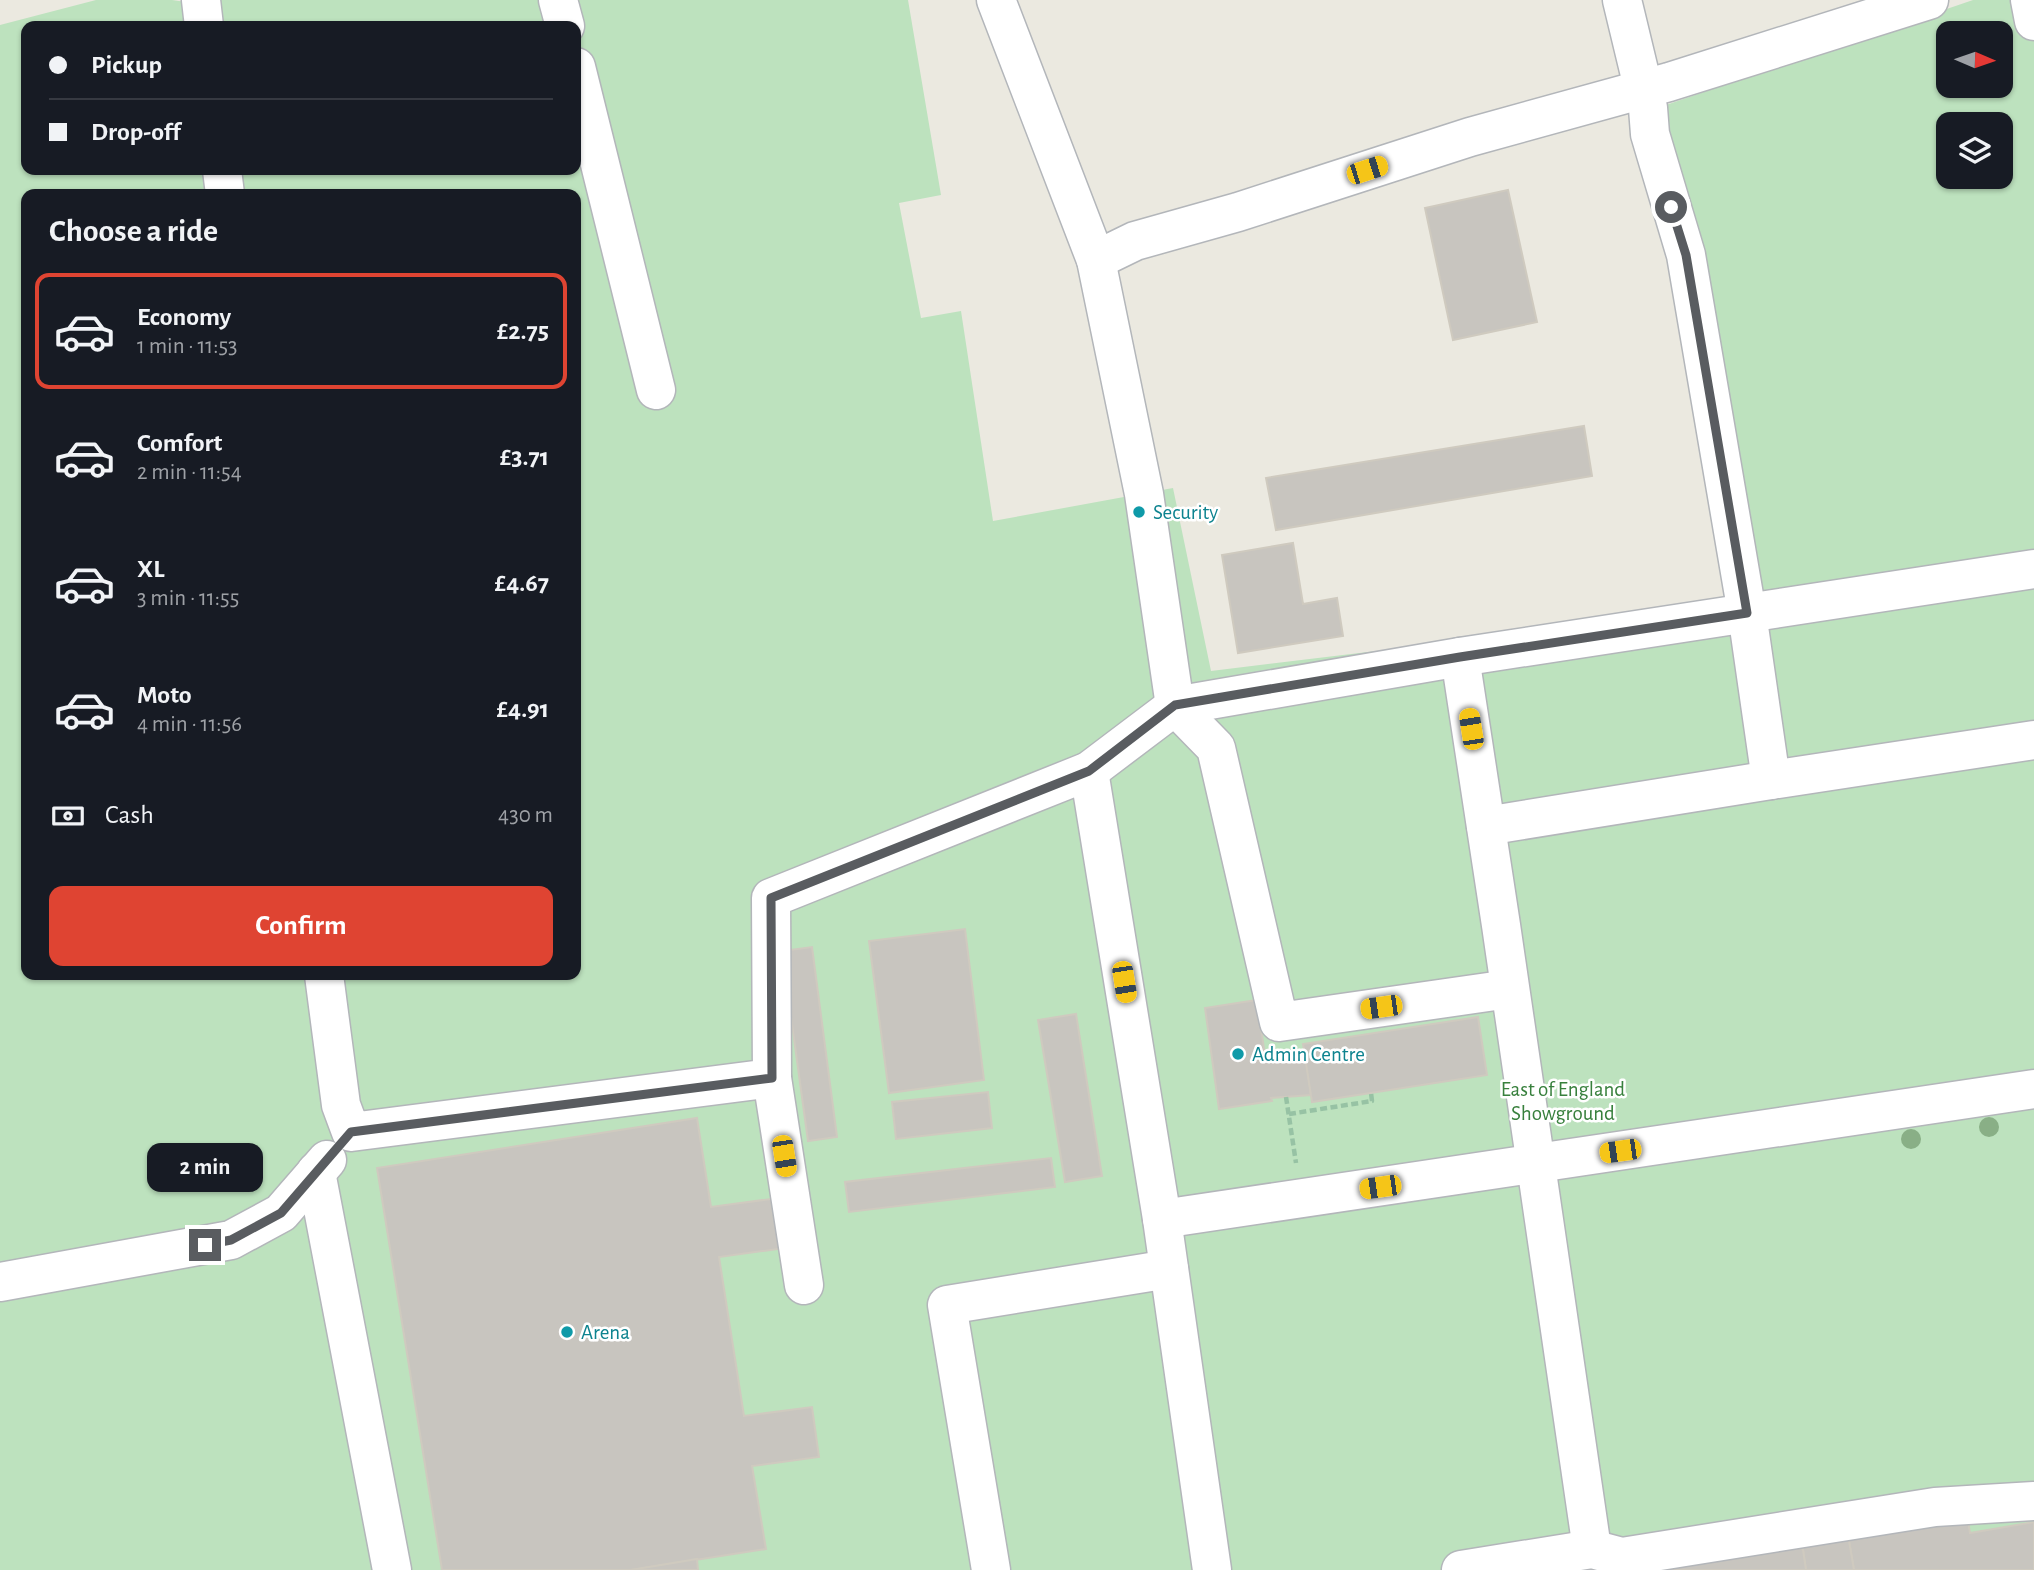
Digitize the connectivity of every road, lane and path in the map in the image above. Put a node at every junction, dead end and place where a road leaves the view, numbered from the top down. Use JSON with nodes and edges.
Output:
{"nodes":[{"id":1,"x":201,"y":0,"type":"edge"},
{"id":2,"x":558,"y":0,"type":"edge"},
{"id":3,"x":996,"y":0,"type":"edge"},
{"id":4,"x":1622,"y":0,"type":"edge"},
{"id":5,"x":1929,"y":0,"type":"edge"},
{"id":6,"x":2030,"y":0,"type":"edge"},
{"id":7,"x":203,"y":21,"type":"edge"},
{"id":8,"x":564,"y":21,"type":"edge"},
{"id":9,"x":2034,"y":21,"type":"edge"},
{"id":10,"x":581,"y":87,"type":"edge"},
{"id":11,"x":1643,"y":88,"type":"junction"},
{"id":12,"x":1096,"y":260,"type":"junction"},
{"id":13,"x":656,"y":390,"type":"dead end"},
{"id":14,"x":2034,"y":569,"type":"edge"},
{"id":15,"x":1747,"y":613,"type":"junction"},
{"id":16,"x":1460,"y":657,"type":"junction"},
{"id":17,"x":1175,"y":705,"type":"junction"},
{"id":18,"x":2034,"y":740,"type":"edge"},
{"id":19,"x":1089,"y":771,"type":"junction"},
{"id":20,"x":1771,"y":780,"type":"junction"},
{"id":21,"x":1486,"y":826,"type":"junction"},
{"id":22,"x":325,"y":980,"type":"edge"},
{"id":23,"x":1509,"y":989,"type":"junction"},
{"id":24,"x":772,"y":1078,"type":"junction"},
{"id":25,"x":2034,"y":1089,"type":"edge"},
{"id":26,"x":1371,"y":1093,"type":"dead end"},
{"id":27,"x":1286,"y":1097,"type":"dead end"},
{"id":28,"x":1289,"y":1114,"type":"junction"},
{"id":29,"x":351,"y":1132,"type":"junction"},
{"id":30,"x":1538,"y":1163,"type":"junction"},
{"id":31,"x":316,"y":1172,"type":"junction"},
{"id":32,"x":1301,"y":1199,"type":"junction"},
{"id":33,"x":1162,"y":1219,"type":"junction"},
{"id":34,"x":1169,"y":1269,"type":"junction"},
{"id":35,"x":0,"y":1282,"type":"edge"},
{"id":36,"x":804,"y":1285,"type":"dead end"},
{"id":37,"x":2034,"y":1501,"type":"edge"},
{"id":38,"x":1592,"y":1549,"type":"junction"},
{"id":39,"x":393,"y":1570,"type":"edge"},
{"id":40,"x":991,"y":1570,"type":"edge"},
{"id":41,"x":1212,"y":1570,"type":"edge"},
{"id":42,"x":1461,"y":1570,"type":"edge"}],
"edges":[{"from":1,"to":7,"type":"street"},
{"from":2,"to":8,"type":"street"},
{"from":3,"to":12,"type":"street"},
{"from":4,"to":11,"type":"street"},
{"from":5,"to":11,"type":"street"},
{"from":6,"to":9,"type":"street"},
{"from":10,"to":13,"type":"street"},
{"from":11,"to":12,"type":"street"},
{"from":11,"to":15,"type":"street"},
{"from":12,"to":17,"type":"street"},
{"from":14,"to":15,"type":"street"},
{"from":15,"to":16,"type":"street"},
{"from":15,"to":20,"type":"street"},
{"from":16,"to":17,"type":"street"},
{"from":16,"to":21,"type":"street"},
{"from":17,"to":19,"type":"street"},
{"from":17,"to":23,"type":"street"},
{"from":18,"to":20,"type":"street"},
{"from":19,"to":24,"type":"street"},
{"from":19,"to":33,"type":"street"},
{"from":20,"to":21,"type":"street"},
{"from":21,"to":23,"type":"street"},
{"from":22,"to":29,"type":"street"},
{"from":23,"to":30,"type":"street"},
{"from":24,"to":29,"type":"street"},
{"from":24,"to":36,"type":"street"},
{"from":25,"to":30,"type":"street"},
{"from":26,"to":28,"type":"path"},
{"from":27,"to":28,"type":"path"},
{"from":28,"to":32,"type":"path"},
{"from":29,"to":31,"type":"street"},
{"from":30,"to":32,"type":"street"},
{"from":30,"to":38,"type":"street"},
{"from":31,"to":35,"type":"street"},
{"from":31,"to":39,"type":"street"},
{"from":32,"to":33,"type":"street"},
{"from":33,"to":34,"type":"street"},
{"from":34,"to":40,"type":"street"},
{"from":34,"to":41,"type":"street"},
{"from":37,"to":38,"type":"street"},
{"from":38,"to":42,"type":"street"}]}
